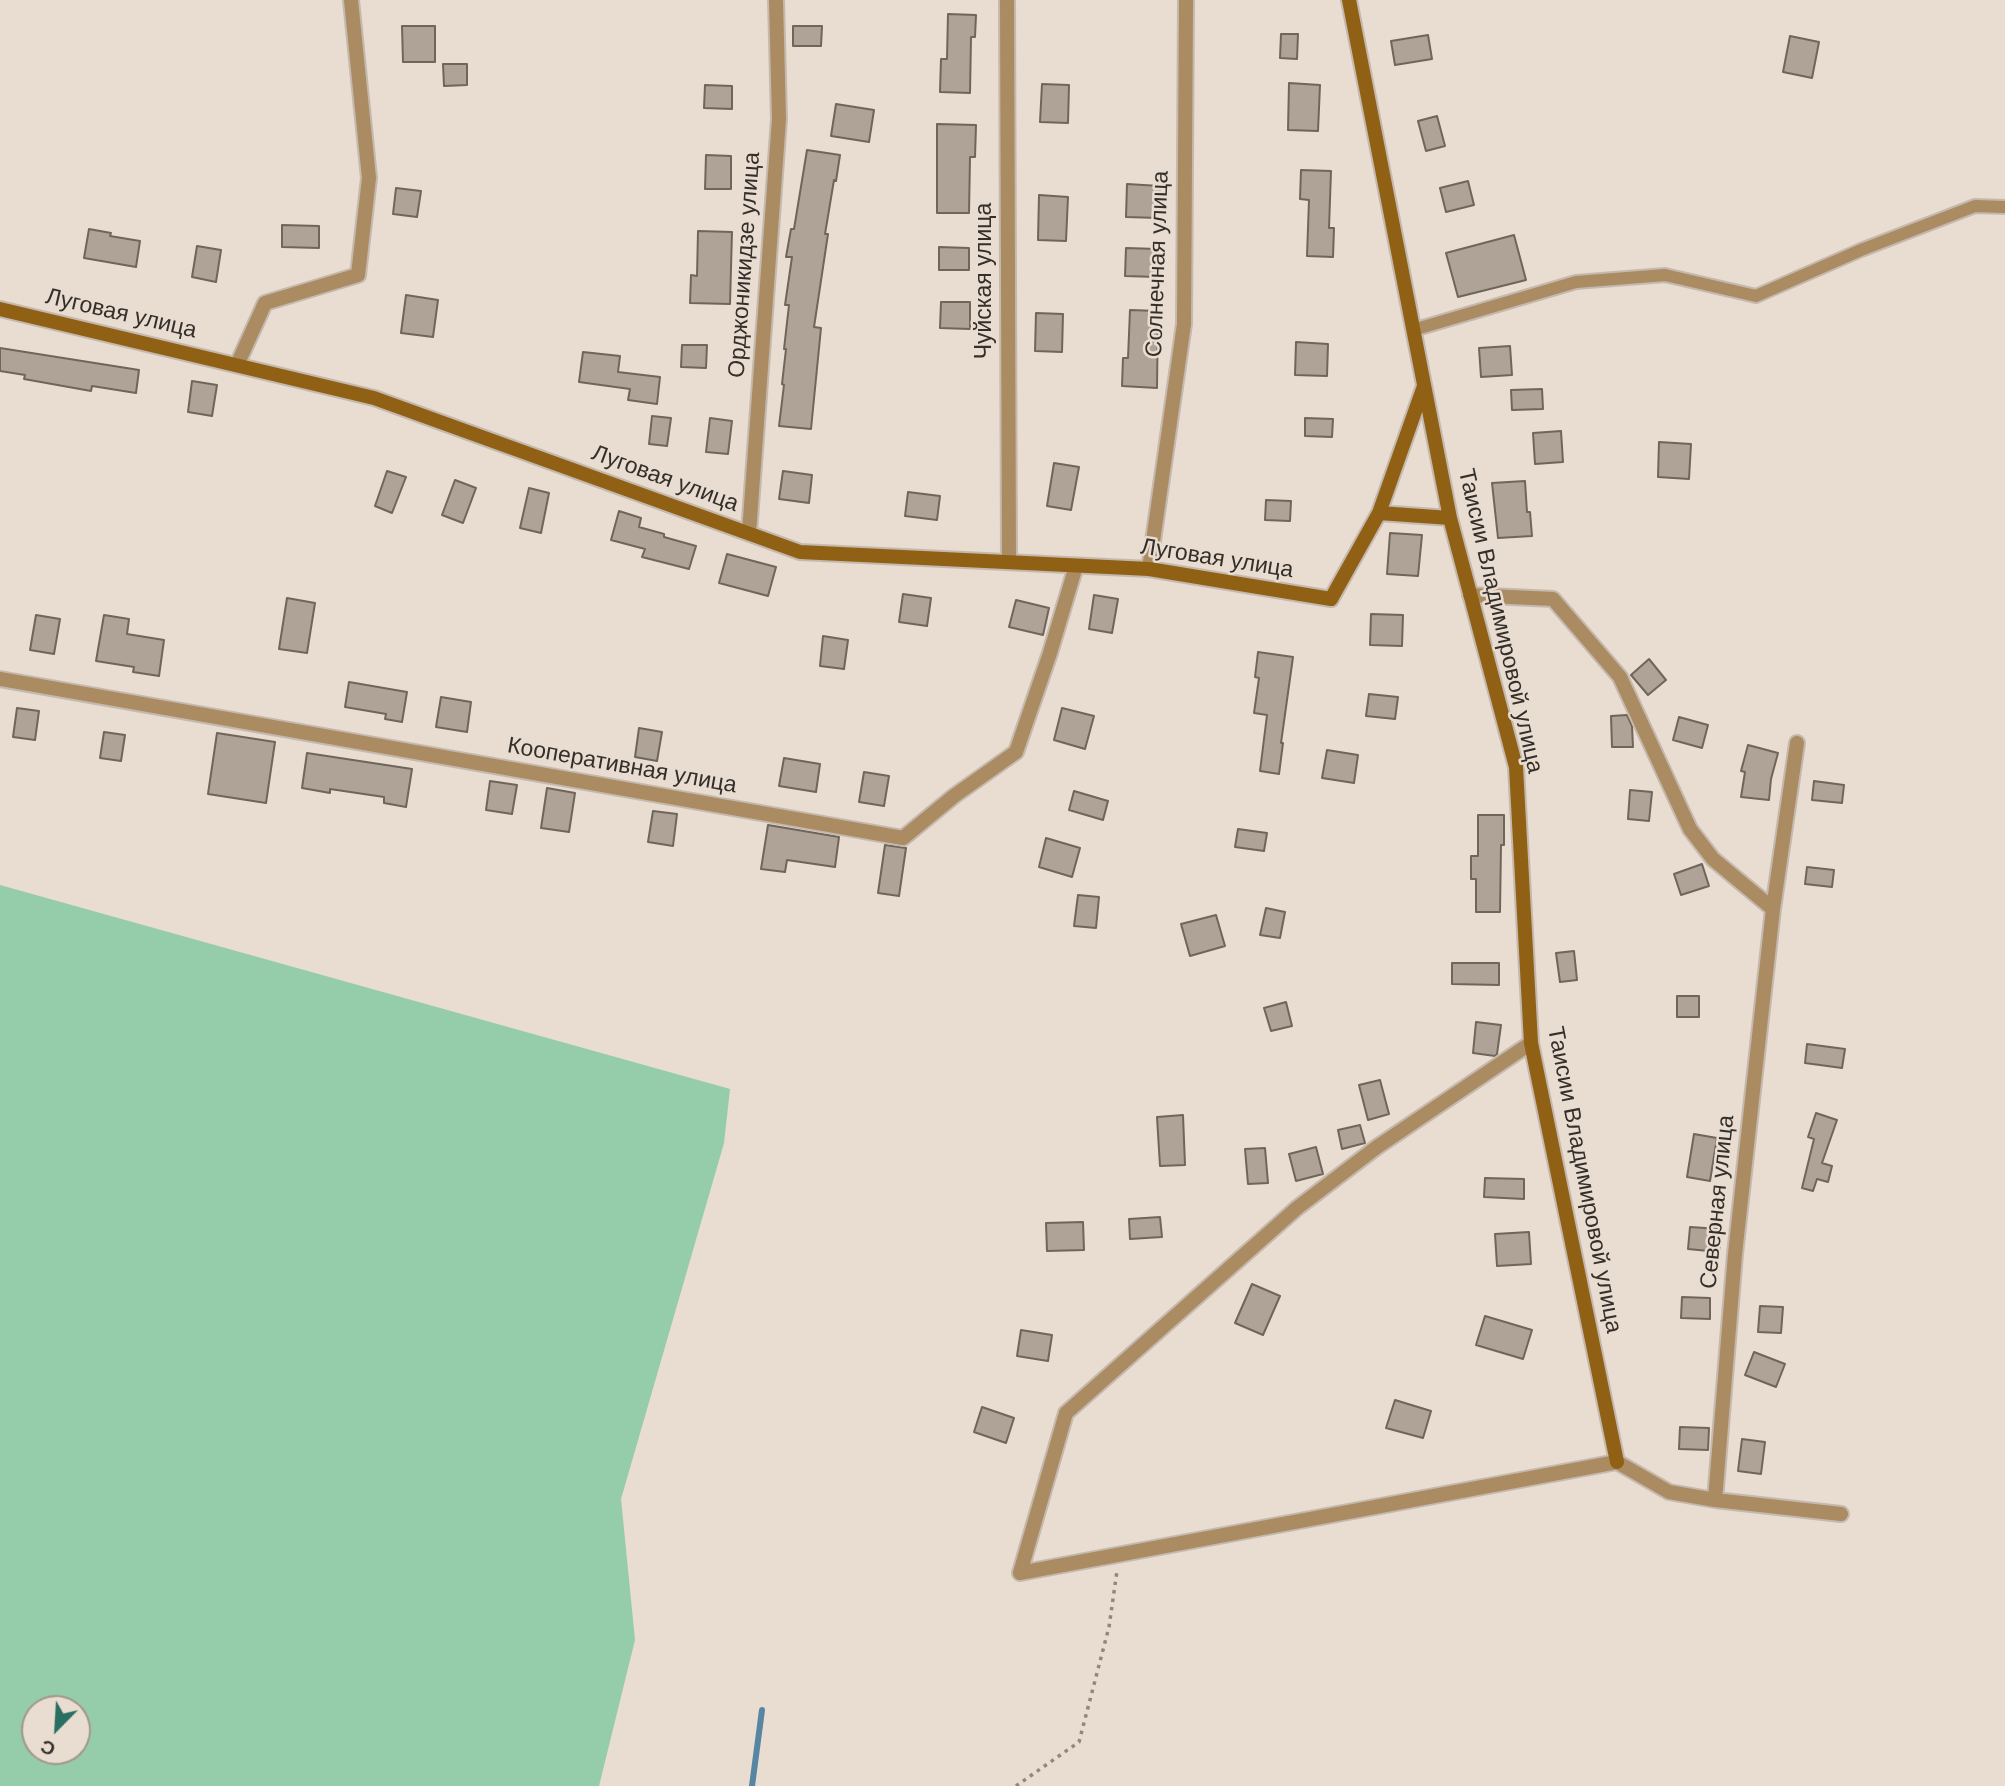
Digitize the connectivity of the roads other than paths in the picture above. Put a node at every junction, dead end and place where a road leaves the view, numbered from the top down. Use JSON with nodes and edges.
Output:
{"nodes":[{"id":1,"x":351,"y":0,"type":"edge"},
{"id":2,"x":776,"y":0,"type":"edge"},
{"id":3,"x":1007,"y":0,"type":"edge"},
{"id":4,"x":1186,"y":0,"type":"edge"},
{"id":5,"x":1349,"y":0,"type":"edge"},
{"id":6,"x":2005,"y":207,"type":"edge"},
{"id":7,"x":0,"y":309,"type":"edge"},
{"id":8,"x":1413,"y":330,"type":"junction"},
{"id":9,"x":237,"y":365,"type":"junction"},
{"id":10,"x":1424,"y":386,"type":"junction"},
{"id":11,"x":1379,"y":513,"type":"junction"},
{"id":12,"x":1450,"y":518,"type":"junction"},
{"id":13,"x":749,"y":533,"type":"junction"},
{"id":14,"x":1009,"y":562,"type":"junction"},
{"id":15,"x":1076,"y":566,"type":"junction"},
{"id":16,"x":1149,"y":569,"type":"junction"},
{"id":17,"x":1470,"y":595,"type":"junction"},
{"id":18,"x":0,"y":679,"type":"edge"},
{"id":19,"x":1797,"y":743,"type":"dead end"},
{"id":20,"x":1773,"y":909,"type":"junction"},
{"id":21,"x":1531,"y":1043,"type":"junction"},
{"id":22,"x":1617,"y":1462,"type":"junction"},
{"id":23,"x":1715,"y":1500,"type":"junction"},
{"id":24,"x":1841,"y":1514,"type":"dead end"}],
"edges":[{"from":1,"to":9,"type":"street"},
{"from":2,"to":13,"type":"street","name":"Орджоникидзе улица"},
{"from":3,"to":14,"type":"street","name":"Чуйская улица"},
{"from":4,"to":16,"type":"street","name":"Солнечная улица"},
{"from":5,"to":8,"type":"street","name":"Таисии Владимировой улица"},
{"from":6,"to":8,"type":"lane"},
{"from":7,"to":9,"type":"street","name":"Луговая улица"},
{"from":8,"to":10,"type":"street","name":"Таисии Владимировой улица"},
{"from":9,"to":13,"type":"street","name":"Луговая улица"},
{"from":10,"to":11,"type":"street"},
{"from":10,"to":12,"type":"street","name":"Таисии Владимировой улица"},
{"from":11,"to":12,"type":"street"},
{"from":11,"to":16,"type":"street","name":"Луговая улица"},
{"from":12,"to":17,"type":"street","name":"Таисии Владимировой улица"},
{"from":13,"to":14,"type":"street","name":"Луговая улица"},
{"from":14,"to":15,"type":"street","name":"Луговая улица"},
{"from":15,"to":16,"type":"street","name":"Луговая улица"},
{"from":15,"to":18,"type":"street","name":"Кооперативная улица"},
{"from":17,"to":20,"type":"street"},
{"from":17,"to":21,"type":"street","name":"Таисии Владимировой улица"},
{"from":19,"to":20,"type":"street","name":"Северная улица"},
{"from":20,"to":23,"type":"street","name":"Северная улица"},
{"from":21,"to":22,"type":"street","name":"Таисии Владимировой улица"},
{"from":21,"to":22,"type":"street"},
{"from":22,"to":23,"type":"street"},
{"from":23,"to":24,"type":"street"}]}
